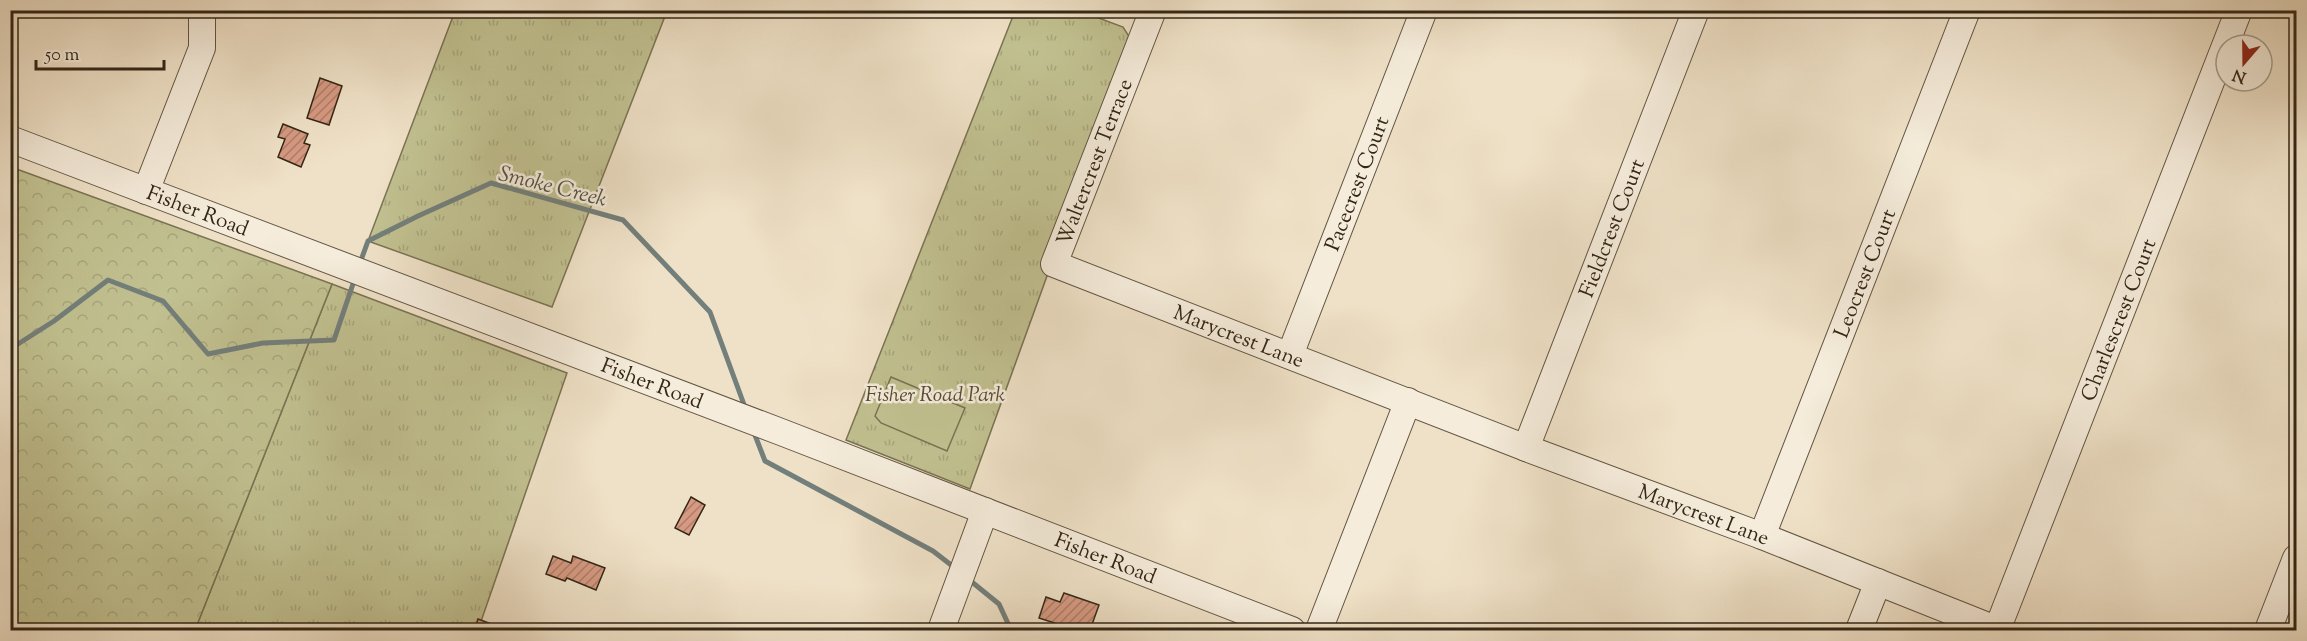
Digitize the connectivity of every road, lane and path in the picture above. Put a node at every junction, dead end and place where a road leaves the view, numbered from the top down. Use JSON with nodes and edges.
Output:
{"nodes":[{"id":1,"x":202,"y":10,"type":"edge"},
{"id":2,"x":1424,"y":10,"type":"edge"},
{"id":3,"x":1696,"y":10,"type":"edge"},
{"id":4,"x":1967,"y":10,"type":"edge"},
{"id":5,"x":2239,"y":10,"type":"edge"},
{"id":6,"x":1145,"y":13,"type":"edge"},
{"id":7,"x":10,"y":140,"type":"edge"},
{"id":8,"x":146,"y":191,"type":"junction"},
{"id":9,"x":1105,"y":284,"type":"joint"},
{"id":10,"x":1290,"y":356,"type":"junction"},
{"id":11,"x":1408,"y":401,"type":"junction"},
{"id":12,"x":1526,"y":448,"type":"junction"},
{"id":13,"x":985,"y":512,"type":"junction"},
{"id":14,"x":1762,"y":536,"type":"junction"},
{"id":15,"x":2296,"y":558,"type":"edge"},
{"id":16,"x":1878,"y":582,"type":"junction"},
{"id":17,"x":941,"y":630,"type":"edge"},
{"id":18,"x":1292,"y":630,"type":"edge"},
{"id":19,"x":1319,"y":630,"type":"edge"},
{"id":20,"x":1859,"y":630,"type":"edge"},
{"id":21,"x":1998,"y":630,"type":"edge"},
{"id":22,"x":2268,"y":630,"type":"edge"}],
"edges":[{"from":1,"to":8,"type":"street"},
{"from":2,"to":10,"type":"street","name":"Pacecrest Court"},
{"from":3,"to":12,"type":"street","name":"Fieldcrest Court"},
{"from":4,"to":14,"type":"street","name":"Leocrest Court"},
{"from":5,"to":21,"type":"street","name":"Charlescrest Court"},
{"from":6,"to":9,"type":"street","name":"Waltercrest Terrace"},
{"from":7,"to":8,"type":"street","name":"Fisher Road"},
{"from":8,"to":13,"type":"street","name":"Fisher Road"},
{"from":9,"to":10,"type":"street","name":"Marycrest Lane"},
{"from":10,"to":11,"type":"street","name":"Marycrest Lane"},
{"from":11,"to":12,"type":"street","name":"Marycrest Lane"},
{"from":11,"to":19,"type":"street"},
{"from":12,"to":14,"type":"street","name":"Marycrest Lane"},
{"from":13,"to":17,"type":"street"},
{"from":13,"to":18,"type":"street","name":"Fisher Road"},
{"from":14,"to":16,"type":"street","name":"Marycrest Lane"},
{"from":15,"to":22,"type":"street"},
{"from":16,"to":20,"type":"street"},
{"from":16,"to":21,"type":"street","name":"Marycrest Lane"}]}
